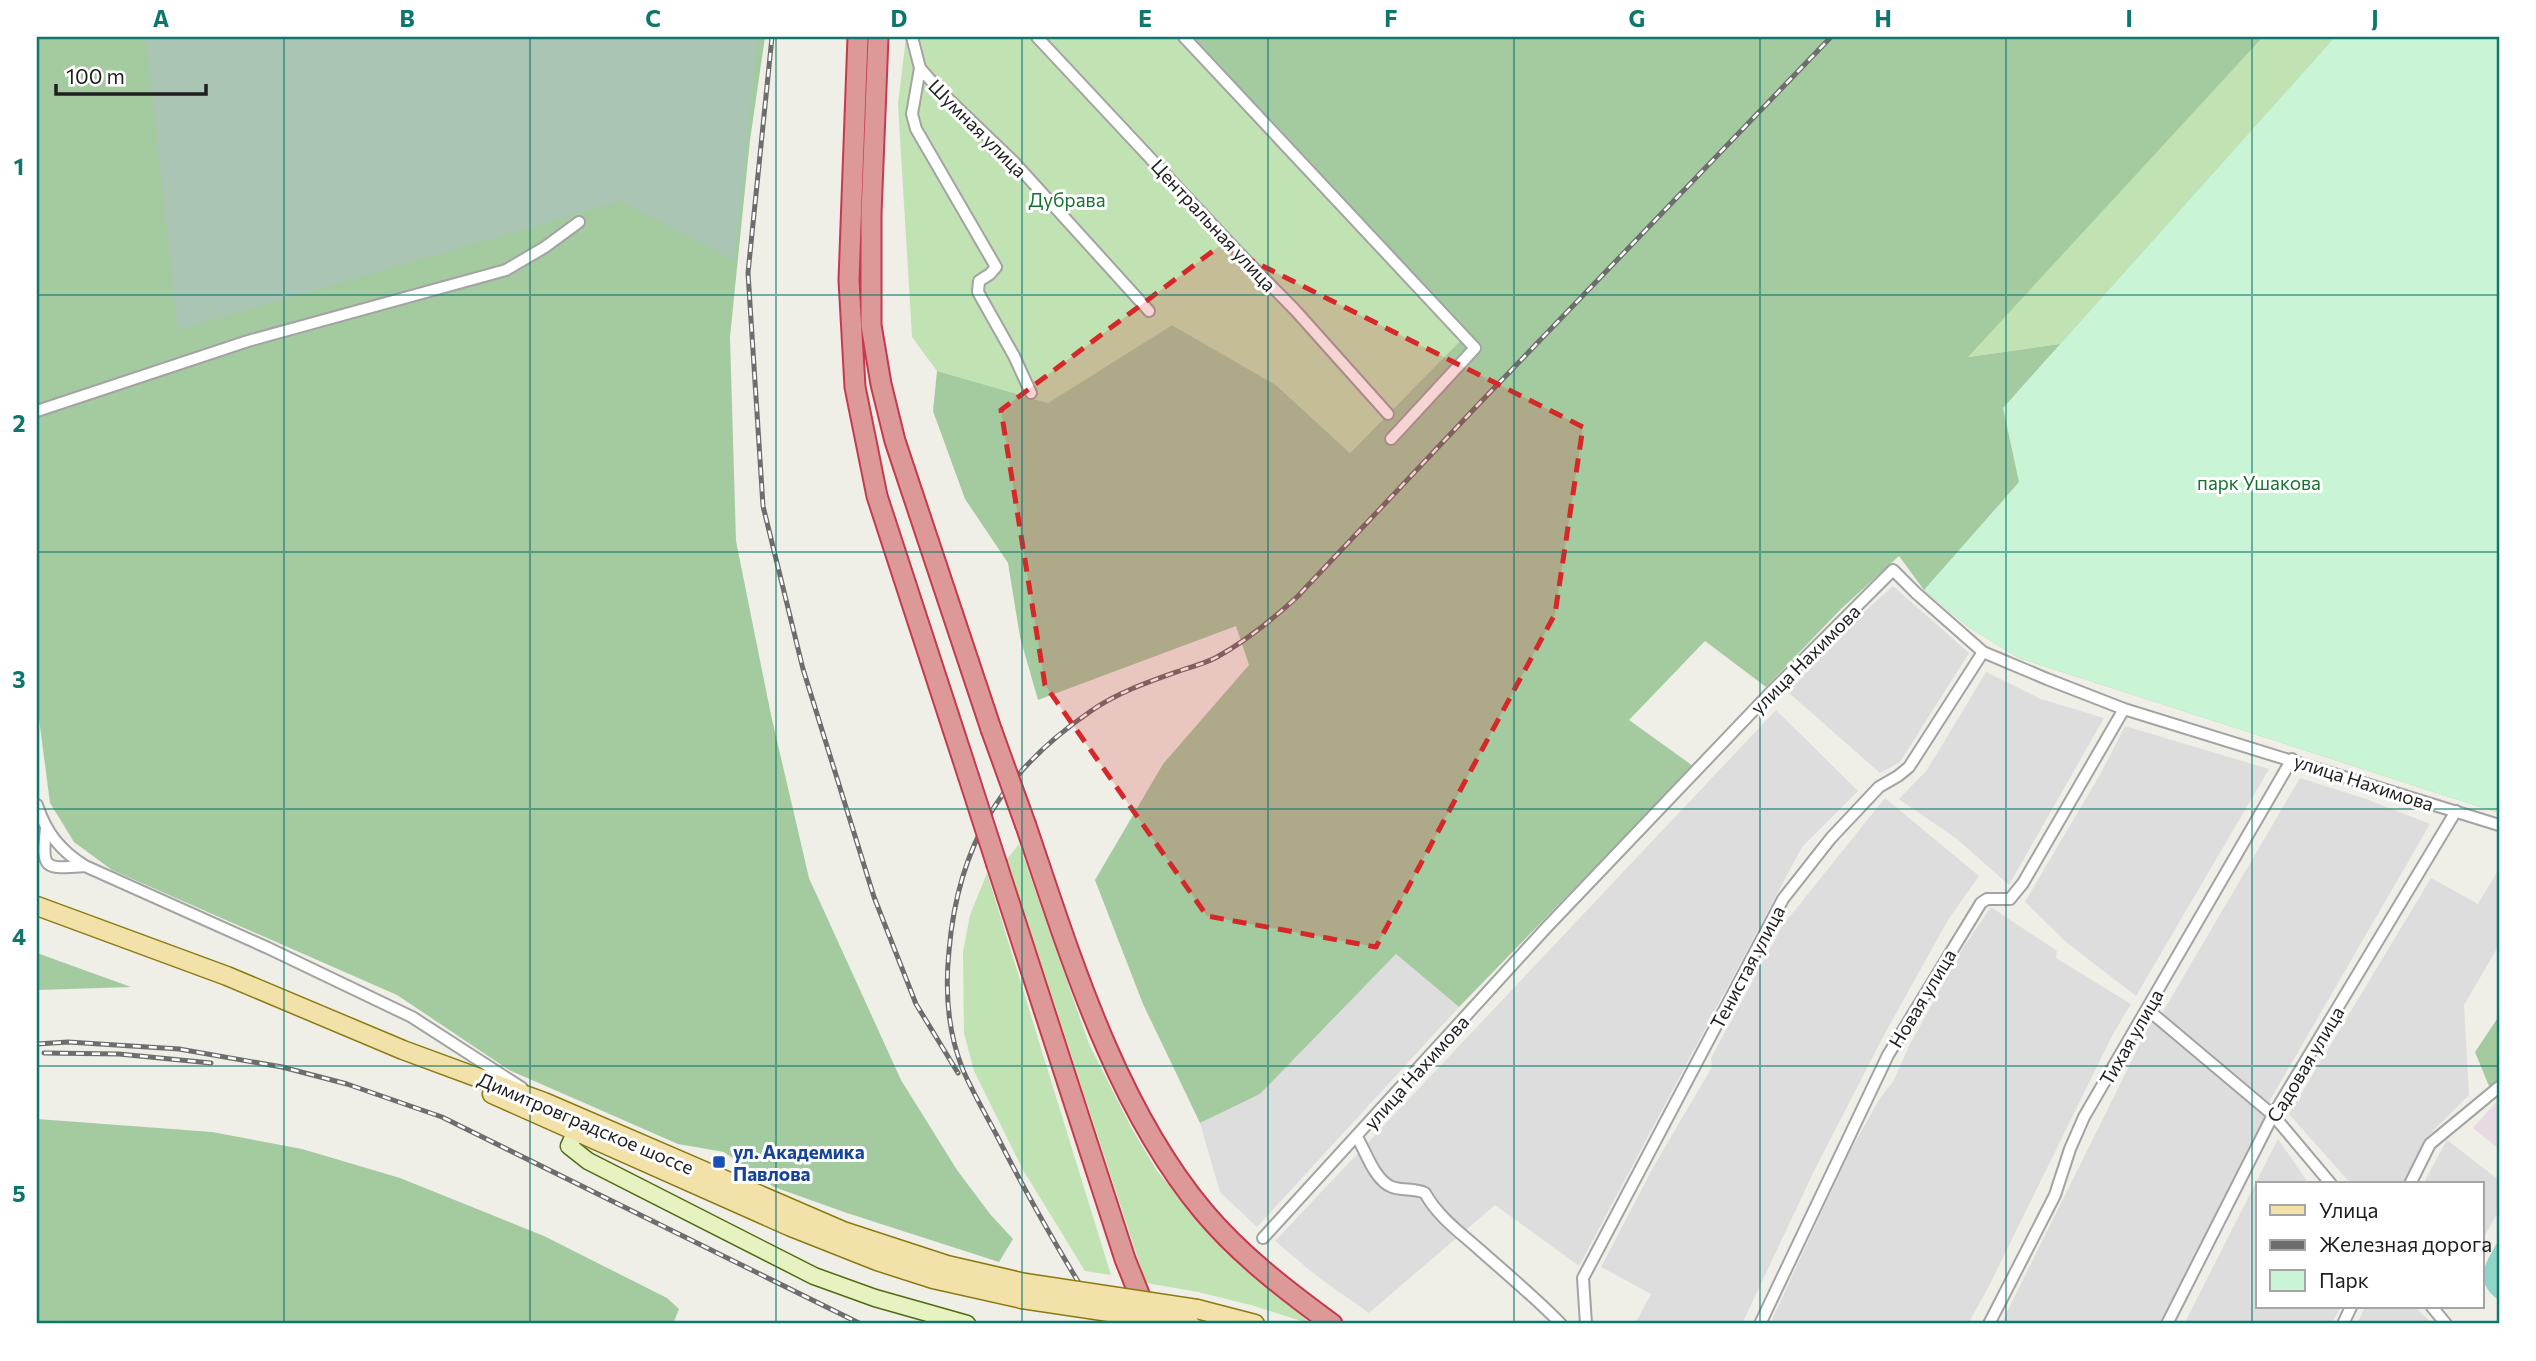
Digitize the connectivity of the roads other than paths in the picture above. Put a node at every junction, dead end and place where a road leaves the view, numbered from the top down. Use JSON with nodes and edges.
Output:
{"nodes":[{"id":1,"x":858,"y":37,"type":"edge"},
{"id":2,"x":878,"y":37,"type":"edge"},
{"id":3,"x":912,"y":37,"type":"edge"},
{"id":4,"x":1037,"y":37,"type":"edge"},
{"id":5,"x":1185,"y":37,"type":"edge"},
{"id":6,"x":919,"y":68,"type":"junction"},
{"id":7,"x":579,"y":222,"type":"dead end"},
{"id":8,"x":1149,"y":311,"type":"dead end"},
{"id":9,"x":1031,"y":393,"type":"dead end"},
{"id":10,"x":37,"y":411,"type":"edge"},
{"id":11,"x":1388,"y":414,"type":"dead end"},
{"id":12,"x":1391,"y":439,"type":"dead end"},
{"id":13,"x":1983,"y":652,"type":"junction"},
{"id":14,"x":2124,"y":709,"type":"junction"},
{"id":15,"x":2292,"y":759,"type":"junction"},
{"id":16,"x":37,"y":805,"type":"edge"},
{"id":17,"x":2456,"y":811,"type":"junction"},
{"id":18,"x":2499,"y":825,"type":"edge"},
{"id":19,"x":46,"y":829,"type":"junction"},
{"id":20,"x":85,"y":866,"type":"junction"},
{"id":21,"x":37,"y":906,"type":"edge"},
{"id":22,"x":2147,"y":1009,"type":"junction"},
{"id":23,"x":460,"y":1047,"type":"junction"},
{"id":24,"x":403,"y":1050,"type":"junction"},
{"id":25,"x":442,"y":1064,"type":"junction"},
{"id":26,"x":2499,"y":1087,"type":"edge"},
{"id":27,"x":544,"y":1102,"type":"junction"},
{"id":28,"x":2273,"y":1115,"type":"junction"},
{"id":29,"x":578,"y":1126,"type":"junction"},
{"id":30,"x":1357,"y":1137,"type":"junction"},
{"id":31,"x":2329,"y":1182,"type":"edge"},
{"id":32,"x":2411,"y":1182,"type":"edge"},
{"id":33,"x":1263,"y":1238,"type":"dead end"},
{"id":34,"x":2351,"y":1308,"type":"edge"},
{"id":35,"x":2433,"y":1308,"type":"edge"},
{"id":36,"x":1194,"y":1317,"type":"edge"},
{"id":37,"x":967,"y":1324,"type":"edge"},
{"id":38,"x":1151,"y":1324,"type":"edge"},
{"id":39,"x":1255,"y":1324,"type":"edge"},
{"id":40,"x":1332,"y":1324,"type":"edge"},
{"id":41,"x":1561,"y":1324,"type":"edge"},
{"id":42,"x":1586,"y":1324,"type":"edge"},
{"id":43,"x":1760,"y":1324,"type":"edge"},
{"id":44,"x":1989,"y":1324,"type":"edge"},
{"id":45,"x":2167,"y":1324,"type":"edge"},
{"id":46,"x":2343,"y":1324,"type":"edge"},
{"id":47,"x":2446,"y":1324,"type":"edge"}],
"edges":[{"from":1,"to":38,"type":"highway","bridge":true},
{"from":2,"to":40,"type":"highway","bridge":true},
{"from":3,"to":6,"type":"street"},
{"from":4,"to":11,"type":"street","name":"Центральная улица"},
{"from":5,"to":12,"type":"street"},
{"from":6,"to":8,"type":"street","name":"Шумная улица"},
{"from":6,"to":9,"type":"street"},
{"from":7,"to":10,"type":"street"},
{"from":13,"to":14,"type":"street","name":"улица Нахимова"},
{"from":13,"to":30,"type":"street","name":"улица Нахимова"},
{"from":13,"to":42,"type":"street","name":"Тенистая улица"},
{"from":14,"to":15,"type":"street","name":"улица Нахимова"},
{"from":14,"to":43,"type":"street","name":"Новая улица"},
{"from":15,"to":17,"type":"street","name":"улица Нахимова"},
{"from":15,"to":22,"type":"street","name":"Тихая улица"},
{"from":16,"to":19,"type":"street"},
{"from":17,"to":18,"type":"street","name":"улица Нахимова"},
{"from":17,"to":28,"type":"street","name":"Садовая улица"},
{"from":19,"to":20,"type":"street"},
{"from":19,"to":20,"type":"street"},
{"from":20,"to":23,"type":"street"},
{"from":21,"to":24,"type":"main road","name":"Димитровградское шоссе"},
{"from":22,"to":28,"type":"street"},
{"from":22,"to":44,"type":"street","name":"Тихая улица"},
{"from":23,"to":25,"type":"street"},
{"from":23,"to":27,"type":"street"},
{"from":24,"to":25,"type":"main road","name":"Димитровградское шоссе"},
{"from":24,"to":29,"type":"main road","name":"Димитровградское шоссе"},
{"from":25,"to":27,"type":"main road","name":"Димитровградское шоссе"},
{"from":26,"to":32,"type":"street"},
{"from":27,"to":29,"type":"main road","name":"Димитровградское шоссе"},
{"from":28,"to":31,"type":"street"},
{"from":28,"to":45,"type":"street","name":"Садовая улица"},
{"from":29,"to":36,"type":"main road","name":"Димитровградское шоссе","bridge":true},
{"from":29,"to":37,"type":"street"},
{"from":30,"to":33,"type":"street","name":"улица Нахимова"},
{"from":30,"to":41,"type":"street"},
{"from":34,"to":46,"type":"street"},
{"from":35,"to":47,"type":"street"},
{"from":36,"to":39,"type":"main road","name":"Димитровградское шоссе"}]}
